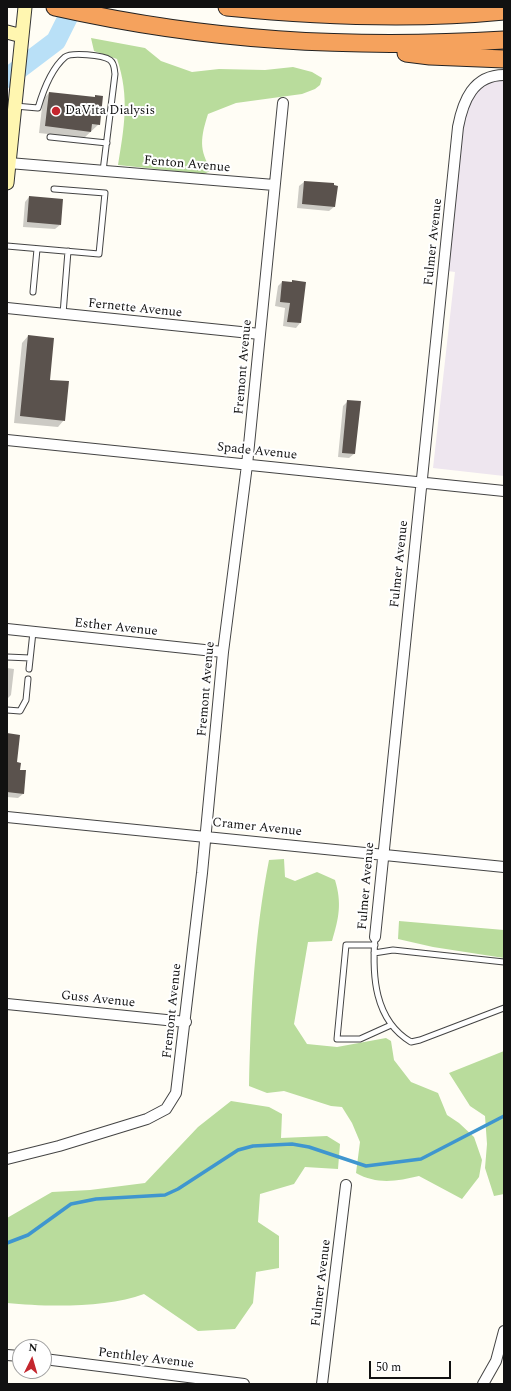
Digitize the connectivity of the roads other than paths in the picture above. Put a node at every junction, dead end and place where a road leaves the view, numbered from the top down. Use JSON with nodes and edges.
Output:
{"nodes":[{"id":1,"x":25,"y":7,"type":"edge"},
{"id":2,"x":55,"y":7,"type":"edge"},
{"id":3,"x":227,"y":7,"type":"edge"},
{"id":4,"x":504,"y":11,"type":"edge"},
{"id":5,"x":7,"y":32,"type":"edge"},
{"id":6,"x":22,"y":36,"type":"junction"},
{"id":7,"x":504,"y":40,"type":"edge"},
{"id":8,"x":356,"y":44,"type":"junction"},
{"id":9,"x":504,"y":59,"type":"edge"},
{"id":10,"x":504,"y":75,"type":"edge"},
{"id":11,"x":14,"y":102,"type":"junction"},
{"id":12,"x":283,"y":102,"type":"dead end"},
{"id":13,"x":50,"y":137,"type":"dead end"},
{"id":14,"x":107,"y":143,"type":"junction"},
{"id":15,"x":9,"y":163,"type":"junction"},
{"id":16,"x":101,"y":170,"type":"junction"},
{"id":17,"x":7,"y":183,"type":"edge"},
{"id":18,"x":274,"y":186,"type":"junction"},
{"id":19,"x":54,"y":189,"type":"dead end"},
{"id":20,"x":7,"y":246,"type":"edge"},
{"id":21,"x":37,"y":249,"type":"junction"},
{"id":22,"x":68,"y":251,"type":"junction"},
{"id":23,"x":33,"y":292,"type":"dead end"},
{"id":24,"x":7,"y":308,"type":"edge"},
{"id":25,"x":63,"y":315,"type":"junction"},
{"id":26,"x":260,"y":334,"type":"junction"},
{"id":27,"x":7,"y":440,"type":"edge"},
{"id":28,"x":247,"y":465,"type":"junction"},
{"id":29,"x":422,"y":483,"type":"junction"},
{"id":30,"x":504,"y":491,"type":"edge"},
{"id":31,"x":7,"y":629,"type":"edge"},
{"id":32,"x":33,"y":632,"type":"junction"},
{"id":33,"x":223,"y":652,"type":"junction"},
{"id":34,"x":7,"y":656,"type":"edge"},
{"id":35,"x":30,"y":658,"type":"junction"},
{"id":36,"x":29,"y":669,"type":"dead end"},
{"id":37,"x":28,"y":679,"type":"dead end"},
{"id":38,"x":7,"y":710,"type":"edge"},
{"id":39,"x":7,"y":816,"type":"edge"},
{"id":40,"x":205,"y":835,"type":"junction"},
{"id":41,"x":383,"y":854,"type":"junction"},
{"id":42,"x":504,"y":867,"type":"edge"},
{"id":43,"x":375,"y":941,"type":"junction"},
{"id":44,"x":374,"y":953,"type":"junction"},
{"id":45,"x":504,"y":962,"type":"edge"},
{"id":46,"x":7,"y":1004,"type":"edge"},
{"id":47,"x":504,"y":1008,"type":"edge"},
{"id":48,"x":186,"y":1022,"type":"junction"},
{"id":49,"x":392,"y":1024,"type":"junction"},
{"id":50,"x":7,"y":1159,"type":"edge"},
{"id":51,"x":346,"y":1185,"type":"dead end"},
{"id":52,"x":504,"y":1331,"type":"edge"},
{"id":53,"x":52,"y":1360,"type":"edge"},
{"id":54,"x":244,"y":1384,"type":"edge"},
{"id":55,"x":322,"y":1384,"type":"edge"},
{"id":56,"x":483,"y":1384,"type":"edge"}],
"edges":[{"from":1,"to":6,"type":"street"},
{"from":2,"to":8,"type":"highway"},
{"from":3,"to":4,"type":"highway"},
{"from":5,"to":6,"type":"street"},
{"from":6,"to":11,"type":"street"},
{"from":7,"to":8,"type":"highway"},
{"from":8,"to":9,"type":"highway"},
{"from":10,"to":29,"type":"street","name":"Fulmer Avenue"},
{"from":11,"to":14,"type":"lane"},
{"from":11,"to":15,"type":"street"},
{"from":12,"to":18,"type":"street","name":"Fremont Avenue"},
{"from":13,"to":14,"type":"lane"},
{"from":14,"to":16,"type":"lane"},
{"from":15,"to":16,"type":"street","name":"Fenton Avenue"},
{"from":15,"to":17,"type":"street"},
{"from":16,"to":18,"type":"street","name":"Fenton Avenue"},
{"from":18,"to":26,"type":"street","name":"Fremont Avenue"},
{"from":19,"to":22,"type":"lane"},
{"from":20,"to":21,"type":"lane"},
{"from":21,"to":22,"type":"lane"},
{"from":21,"to":23,"type":"lane"},
{"from":22,"to":25,"type":"lane"},
{"from":24,"to":25,"type":"street","name":"Fernette Avenue"},
{"from":25,"to":26,"type":"street","name":"Fernette Avenue"},
{"from":26,"to":28,"type":"street","name":"Fremont Avenue"},
{"from":27,"to":28,"type":"street","name":"Spade Avenue"},
{"from":28,"to":29,"type":"street","name":"Spade Avenue"},
{"from":28,"to":33,"type":"street","name":"Fremont Avenue"},
{"from":29,"to":30,"type":"street","name":"Spade Avenue"},
{"from":29,"to":41,"type":"street","name":"Fulmer Avenue"},
{"from":31,"to":32,"type":"street","name":"Esther Avenue"},
{"from":32,"to":33,"type":"street","name":"Esther Avenue"},
{"from":32,"to":35,"type":"lane"},
{"from":33,"to":40,"type":"street","name":"Fremont Avenue"},
{"from":34,"to":35,"type":"lane"},
{"from":35,"to":36,"type":"lane"},
{"from":37,"to":38,"type":"lane"},
{"from":39,"to":40,"type":"street","name":"Cramer Avenue"},
{"from":40,"to":41,"type":"street","name":"Cramer Avenue"},
{"from":40,"to":48,"type":"street","name":"Fremont Avenue"},
{"from":41,"to":42,"type":"street","name":"Cramer Avenue"},
{"from":41,"to":43,"type":"street","name":"Fulmer Avenue"},
{"from":43,"to":44,"type":"lane","name":"Fulmer Avenue"},
{"from":43,"to":49,"type":"lane"},
{"from":44,"to":45,"type":"lane"},
{"from":44,"to":49,"type":"lane","name":"Fulmer Avenue"},
{"from":46,"to":48,"type":"street","name":"Guss Avenue"},
{"from":47,"to":49,"type":"lane","name":"Fulmer Avenue"},
{"from":48,"to":50,"type":"street","name":"Fremont Avenue"},
{"from":51,"to":55,"type":"street","name":"Fulmer Avenue"},
{"from":52,"to":56,"type":"street"},
{"from":53,"to":54,"type":"street","name":"Penthley Avenue"}]}
